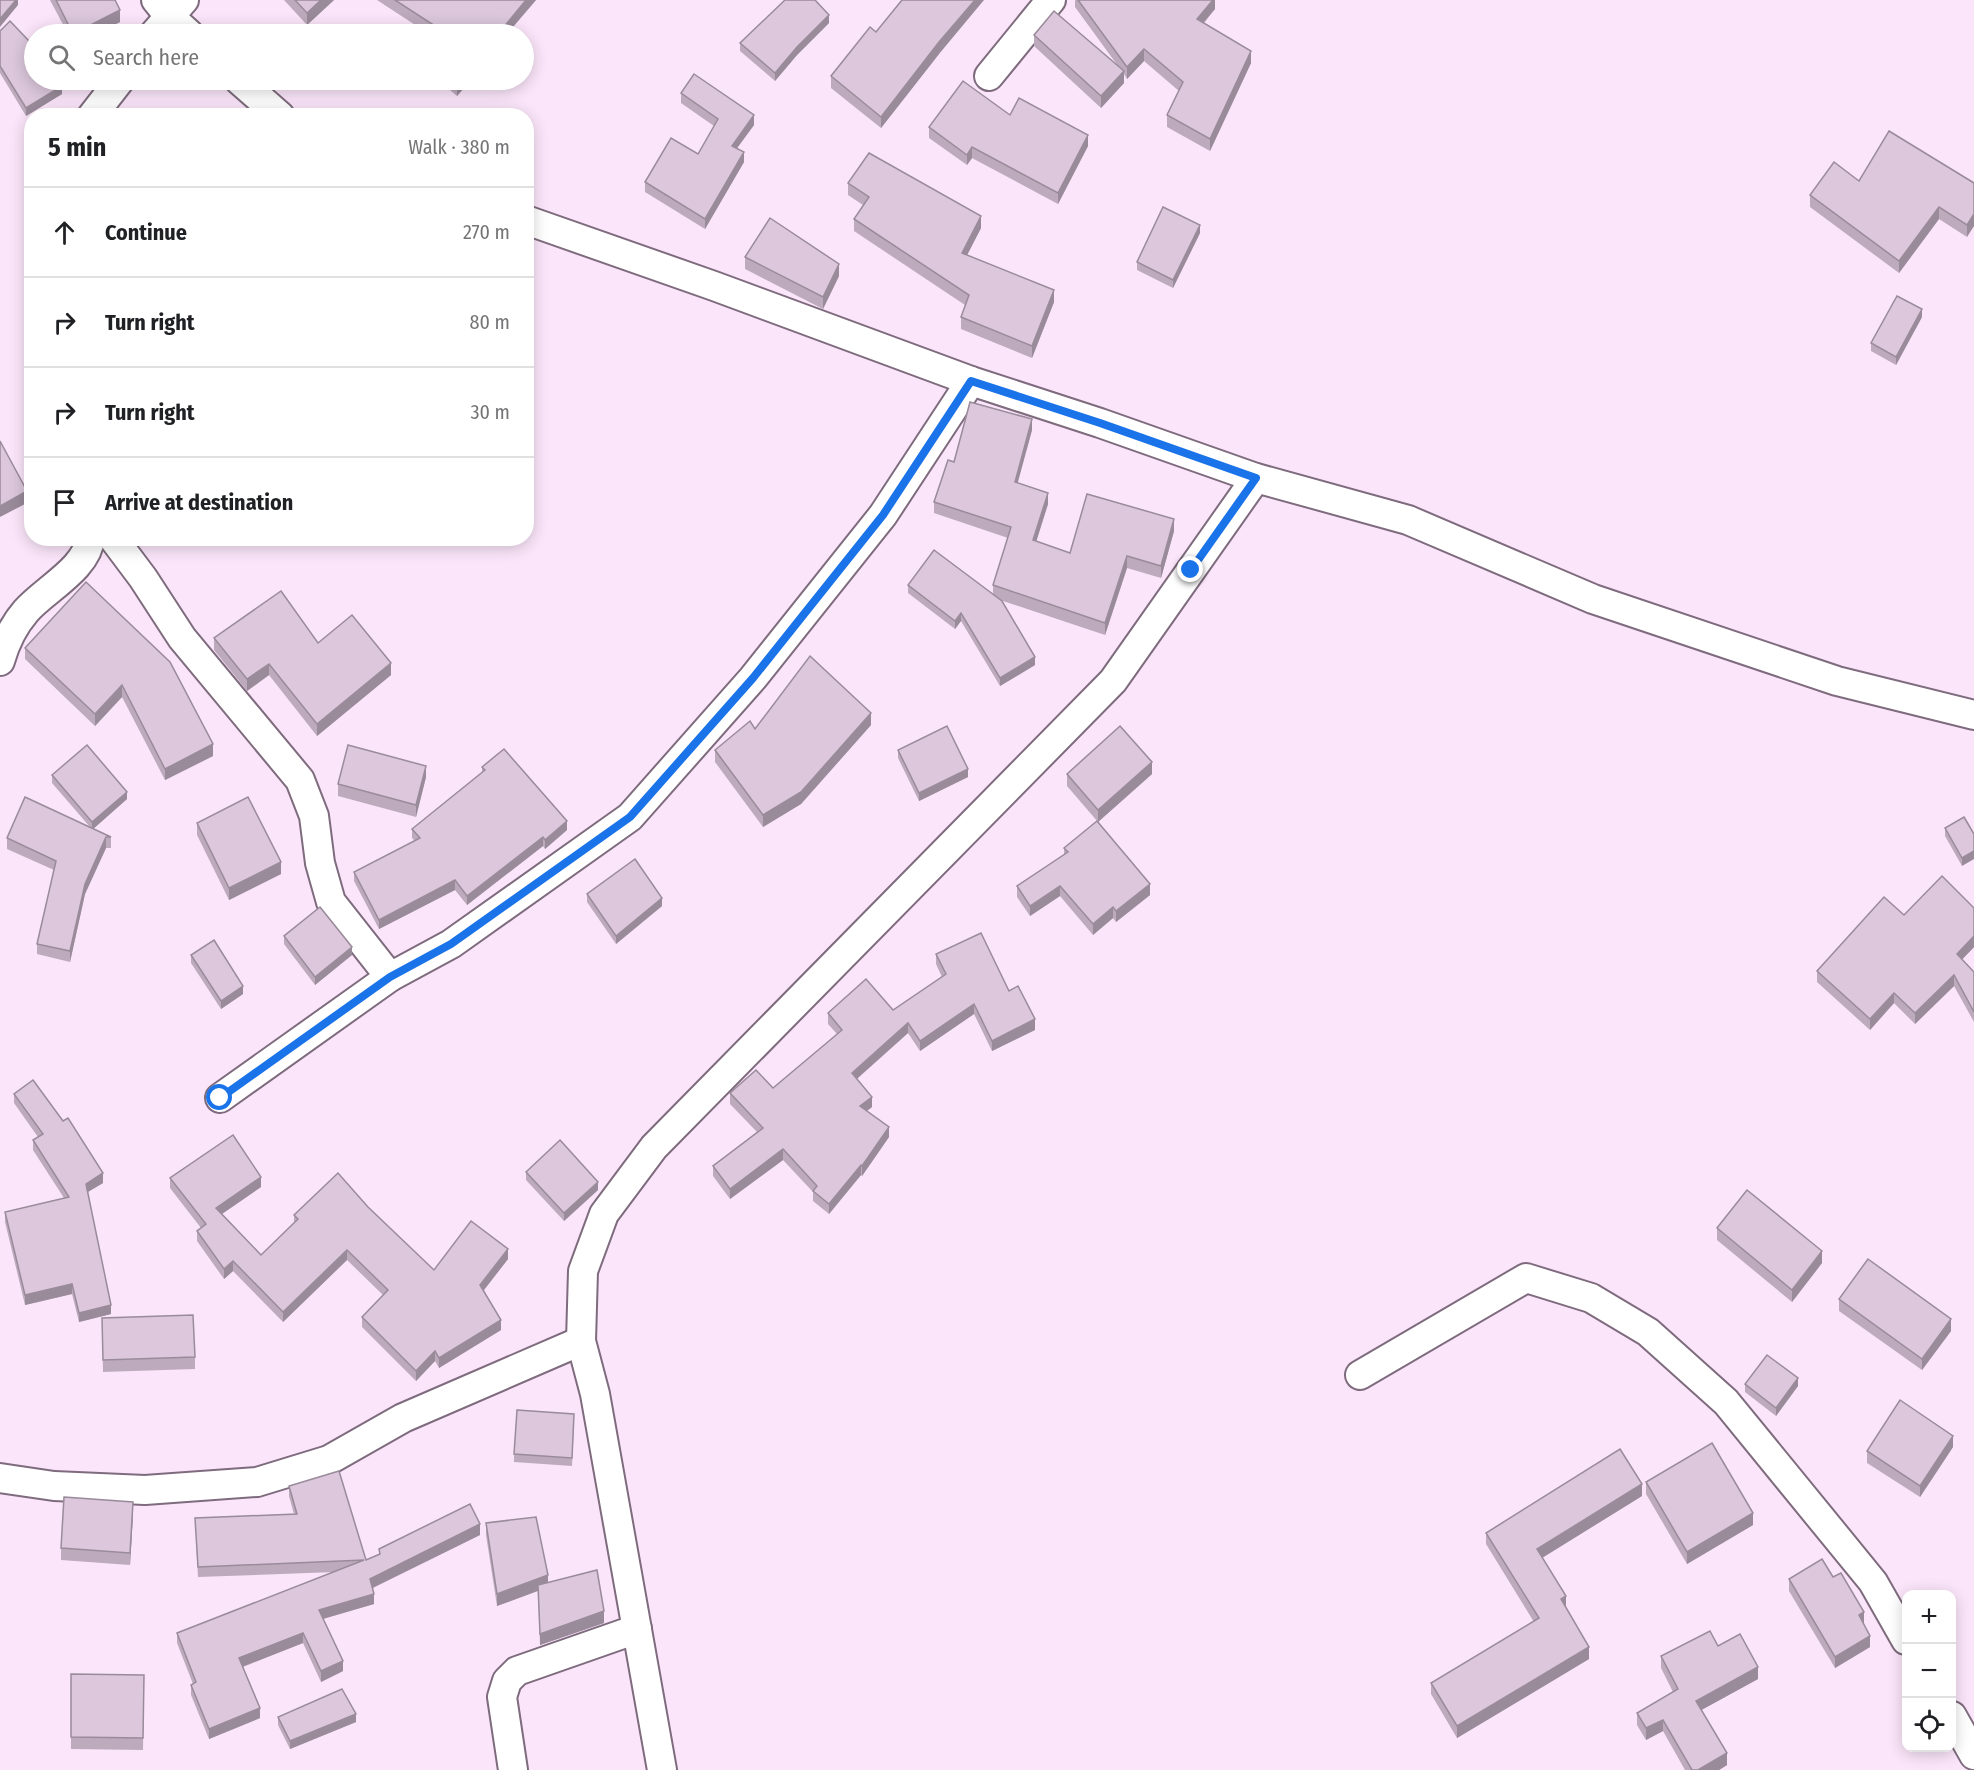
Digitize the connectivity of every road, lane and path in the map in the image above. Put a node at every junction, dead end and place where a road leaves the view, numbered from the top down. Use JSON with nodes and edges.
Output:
{"nodes":[{"id":1,"x":1051,"y":0,"type":"edge"},
{"id":2,"x":989,"y":76,"type":"dead end"},
{"id":3,"x":112,"y":90,"type":"edge"},
{"id":4,"x":250,"y":90,"type":"edge"},
{"id":5,"x":98,"y":108,"type":"edge"},
{"id":6,"x":271,"y":108,"type":"edge"},
{"id":7,"x":534,"y":223,"type":"edge"},
{"id":8,"x":971,"y":381,"type":"junction"},
{"id":9,"x":1256,"y":478,"type":"junction"},
{"id":10,"x":87,"y":546,"type":"edge"},
{"id":11,"x":119,"y":546,"type":"edge"},
{"id":12,"x":12,"y":615,"type":"edge"},
{"id":13,"x":0,"y":662,"type":"edge"},
{"id":14,"x":1974,"y":715,"type":"edge"},
{"id":15,"x":390,"y":977,"type":"junction"},
{"id":16,"x":220,"y":1098,"type":"dead end"},
{"id":17,"x":581,"y":1341,"type":"junction"},
{"id":18,"x":1360,"y":1375,"type":"dead end"},
{"id":19,"x":2,"y":1470,"type":"edge"},
{"id":20,"x":637,"y":1629,"type":"junction"},
{"id":21,"x":1902,"y":1633,"type":"edge"},
{"id":22,"x":1956,"y":1723,"type":"edge"},
{"id":23,"x":1974,"y":1755,"type":"edge"},
{"id":24,"x":513,"y":1770,"type":"edge"},
{"id":25,"x":662,"y":1770,"type":"edge"}],
"edges":[{"from":1,"to":2,"type":"street"},
{"from":3,"to":5,"type":"street"},
{"from":4,"to":6,"type":"street"},
{"from":7,"to":8,"type":"street"},
{"from":8,"to":9,"type":"street"},
{"from":8,"to":15,"type":"street"},
{"from":9,"to":14,"type":"street"},
{"from":9,"to":17,"type":"street"},
{"from":10,"to":12,"type":"street"},
{"from":11,"to":15,"type":"street"},
{"from":12,"to":13,"type":"street"},
{"from":15,"to":16,"type":"street"},
{"from":17,"to":19,"type":"street"},
{"from":17,"to":20,"type":"street"},
{"from":18,"to":21,"type":"street"},
{"from":20,"to":24,"type":"street"},
{"from":20,"to":25,"type":"street"},
{"from":22,"to":23,"type":"street"}]}
